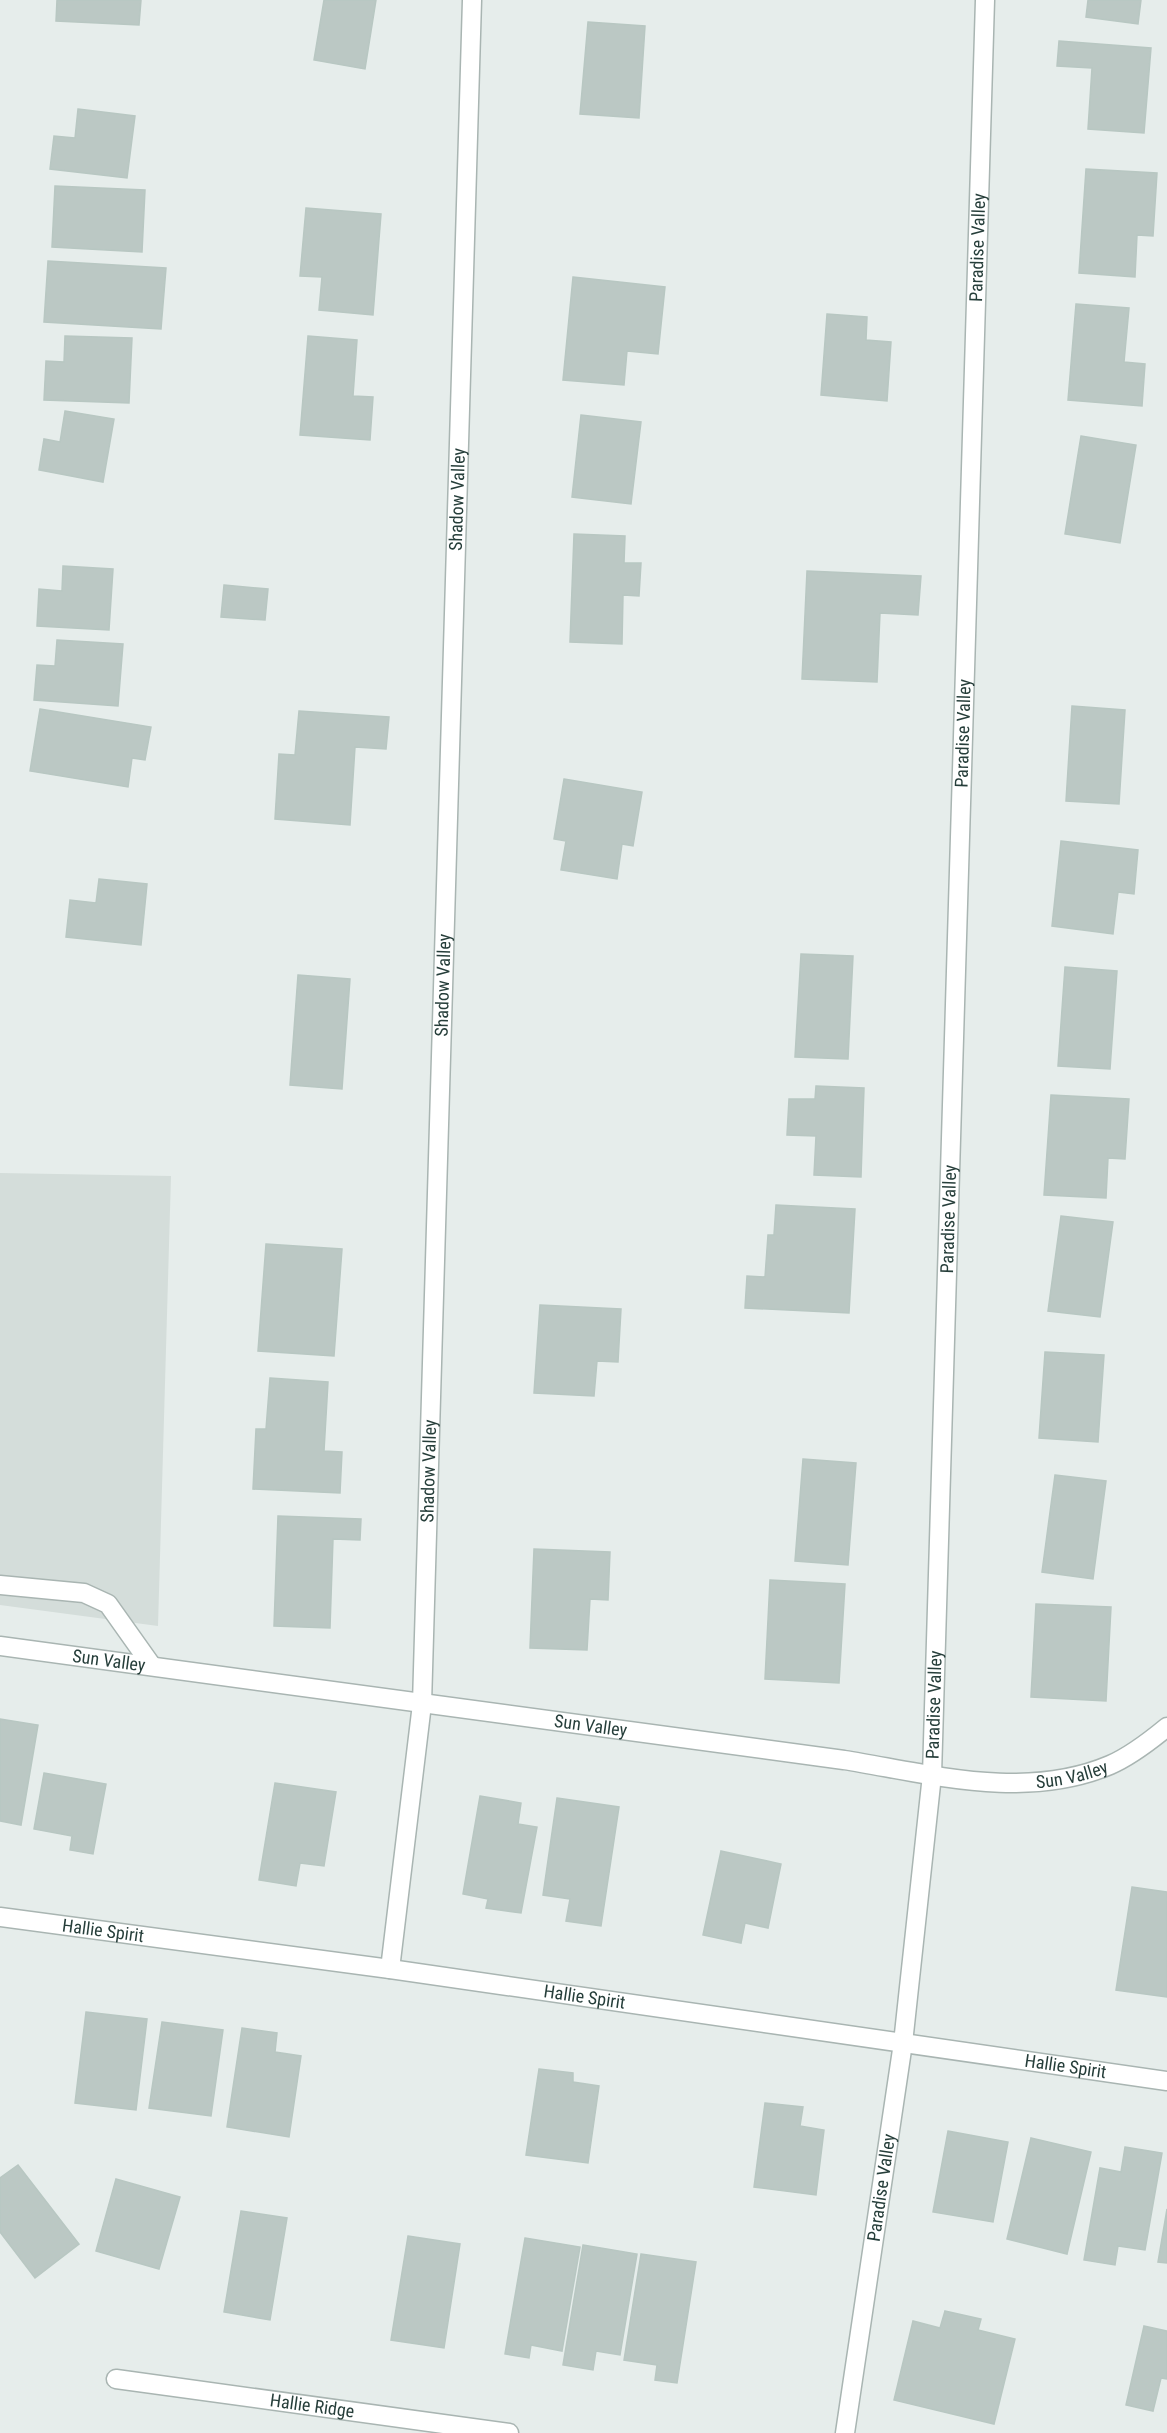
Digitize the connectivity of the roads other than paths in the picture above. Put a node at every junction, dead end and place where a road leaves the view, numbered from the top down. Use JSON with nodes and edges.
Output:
{"nodes":[{"id":1,"x":472,"y":0,"type":"edge"},
{"id":2,"x":985,"y":0,"type":"edge"},
{"id":3,"x":0,"y":1585,"type":"edge"},
{"id":4,"x":0,"y":1646,"type":"edge"},
{"id":5,"x":152,"y":1666,"type":"junction"},
{"id":6,"x":422,"y":1704,"type":"junction"},
{"id":7,"x":1167,"y":1727,"type":"edge"},
{"id":8,"x":932,"y":1774,"type":"junction"},
{"id":9,"x":0,"y":1917,"type":"edge"},
{"id":10,"x":390,"y":1969,"type":"junction"},
{"id":11,"x":903,"y":2043,"type":"junction"},
{"id":12,"x":1167,"y":2081,"type":"edge"},
{"id":13,"x":116,"y":2379,"type":"dead end"},
{"id":14,"x":509,"y":2433,"type":"edge"},
{"id":15,"x":845,"y":2433,"type":"edge"}],
"edges":[{"from":1,"to":6,"type":"street","name":"Shadow Valley"},
{"from":2,"to":8,"type":"street","name":"Paradise Valley"},
{"from":3,"to":5,"type":"street"},
{"from":4,"to":5,"type":"street","name":"Sun Valley"},
{"from":5,"to":6,"type":"street","name":"Sun Valley"},
{"from":6,"to":8,"type":"street","name":"Sun Valley"},
{"from":6,"to":10,"type":"street","name":"Shadow Valley"},
{"from":7,"to":8,"type":"street","name":"Sun Valley"},
{"from":8,"to":11,"type":"street","name":"Paradise Valley"},
{"from":9,"to":10,"type":"street","name":"Hallie Spirit"},
{"from":10,"to":11,"type":"street","name":"Hallie Spirit"},
{"from":11,"to":12,"type":"street","name":"Hallie Spirit"},
{"from":11,"to":15,"type":"street","name":"Paradise Valley"},
{"from":13,"to":14,"type":"street","name":"Hallie Ridge"}]}
